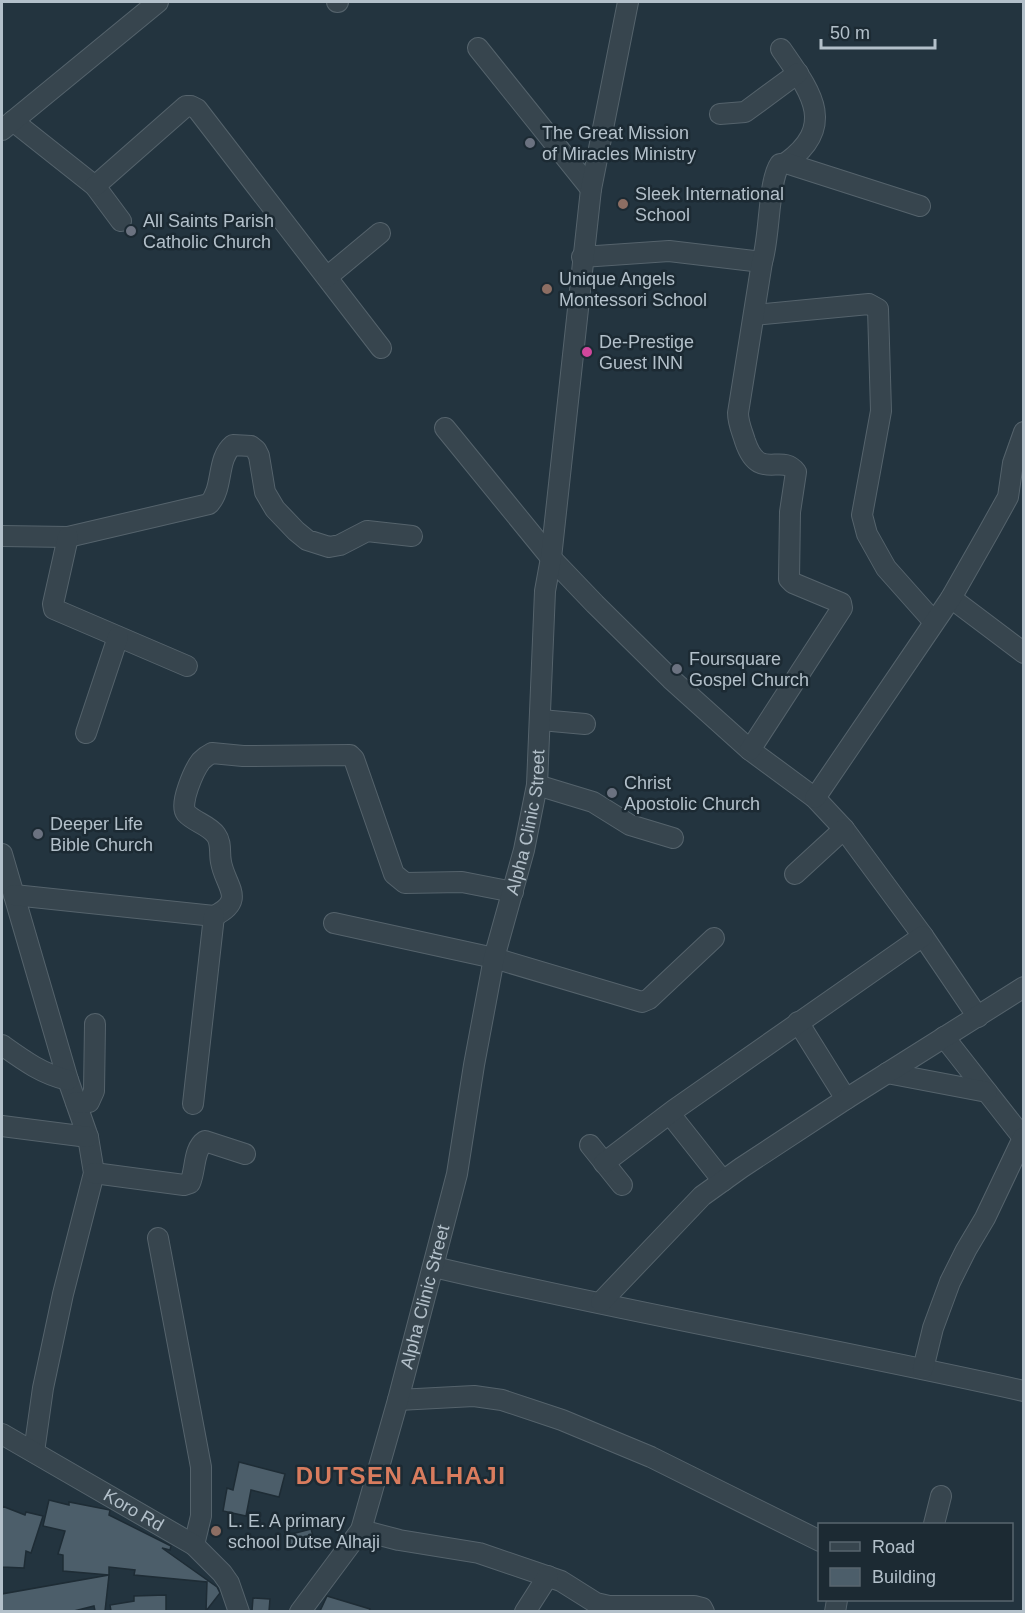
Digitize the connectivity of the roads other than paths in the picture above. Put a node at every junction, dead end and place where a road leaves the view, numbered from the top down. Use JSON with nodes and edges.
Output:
{"nodes":[{"id":1,"x":158,"y":2,"type":"edge"},
{"id":2,"x":628,"y":2,"type":"edge"},
{"id":3,"x":478,"y":48,"type":"dead end"},
{"id":4,"x":781,"y":49,"type":"dead end"},
{"id":5,"x":798,"y":73,"type":"junction"},
{"id":6,"x":720,"y":114,"type":"dead end"},
{"id":7,"x":7,"y":126,"type":"edge"},
{"id":8,"x":786,"y":163,"type":"junction"},
{"id":9,"x":95,"y":186,"type":"junction"},
{"id":10,"x":591,"y":189,"type":"junction"},
{"id":11,"x":920,"y":206,"type":"dead end"},
{"id":12,"x":121,"y":221,"type":"dead end"},
{"id":13,"x":380,"y":232,"type":"dead end"},
{"id":14,"x":582,"y":257,"type":"junction"},
{"id":15,"x":762,"y":262,"type":"junction"},
{"id":16,"x":327,"y":277,"type":"junction"},
{"id":17,"x":754,"y":315,"type":"junction"},
{"id":18,"x":381,"y":348,"type":"dead end"},
{"id":19,"x":445,"y":428,"type":"dead end"},
{"id":20,"x":1023,"y":432,"type":"edge"},
{"id":21,"x":2,"y":536,"type":"edge"},
{"id":22,"x":412,"y":536,"type":"dead end"},
{"id":23,"x":68,"y":537,"type":"junction"},
{"id":24,"x":551,"y":558,"type":"junction"},
{"id":25,"x":951,"y":598,"type":"junction"},
{"id":26,"x":934,"y":622,"type":"junction"},
{"id":27,"x":118,"y":637,"type":"junction"},
{"id":28,"x":1023,"y":653,"type":"edge"},
{"id":29,"x":187,"y":666,"type":"dead end"},
{"id":30,"x":541,"y":720,"type":"junction"},
{"id":31,"x":585,"y":724,"type":"dead end"},
{"id":32,"x":86,"y":733,"type":"dead end"},
{"id":33,"x":750,"y":750,"type":"junction"},
{"id":34,"x":537,"y":785,"type":"junction"},
{"id":35,"x":815,"y":798,"type":"junction"},
{"id":36,"x":844,"y":829,"type":"junction"},
{"id":37,"x":674,"y":838,"type":"dead end"},
{"id":38,"x":2,"y":854,"type":"edge"},
{"id":39,"x":795,"y":874,"type":"dead end"},
{"id":40,"x":513,"y":892,"type":"junction"},
{"id":41,"x":14,"y":895,"type":"junction"},
{"id":42,"x":214,"y":916,"type":"junction"},
{"id":43,"x":334,"y":923,"type":"dead end"},
{"id":44,"x":923,"y":936,"type":"junction"},
{"id":45,"x":714,"y":938,"type":"dead end"},
{"id":46,"x":494,"y":958,"type":"junction"},
{"id":47,"x":1023,"y":987,"type":"edge"},
{"id":48,"x":978,"y":1017,"type":"junction"},
{"id":49,"x":798,"y":1022,"type":"junction"},
{"id":50,"x":95,"y":1024,"type":"dead end"},
{"id":51,"x":944,"y":1037,"type":"junction"},
{"id":52,"x":2,"y":1045,"type":"edge"},
{"id":53,"x":887,"y":1073,"type":"junction"},
{"id":54,"x":68,"y":1080,"type":"junction"},
{"id":55,"x":987,"y":1092,"type":"junction"},
{"id":56,"x":846,"y":1099,"type":"junction"},
{"id":57,"x":76,"y":1102,"type":"junction"},
{"id":58,"x":193,"y":1104,"type":"dead end"},
{"id":59,"x":670,"y":1114,"type":"junction"},
{"id":60,"x":2,"y":1126,"type":"edge"},
{"id":61,"x":88,"y":1137,"type":"junction"},
{"id":62,"x":1023,"y":1138,"type":"edge"},
{"id":63,"x":590,"y":1145,"type":"dead end"},
{"id":64,"x":245,"y":1154,"type":"dead end"},
{"id":65,"x":604,"y":1163,"type":"junction"},
{"id":66,"x":94,"y":1173,"type":"junction"},
{"id":67,"x":723,"y":1181,"type":"junction"},
{"id":68,"x":622,"y":1185,"type":"dead end"},
{"id":69,"x":158,"y":1238,"type":"dead end"},
{"id":70,"x":434,"y":1266,"type":"junction"},
{"id":71,"x":601,"y":1302,"type":"junction"},
{"id":72,"x":923,"y":1369,"type":"junction"},
{"id":73,"x":1023,"y":1391,"type":"edge"},
{"id":74,"x":398,"y":1400,"type":"junction"},
{"id":75,"x":2,"y":1434,"type":"edge"},
{"id":76,"x":34,"y":1452,"type":"junction"},
{"id":77,"x":941,"y":1496,"type":"dead end"},
{"id":78,"x":934,"y":1523,"type":"edge"},
{"id":79,"x":361,"y":1530,"type":"junction"},
{"id":80,"x":818,"y":1540,"type":"edge"},
{"id":81,"x":194,"y":1545,"type":"junction"},
{"id":82,"x":548,"y":1576,"type":"junction"},
{"id":83,"x":239,"y":1611,"type":"edge"},
{"id":84,"x":300,"y":1611,"type":"edge"},
{"id":85,"x":525,"y":1611,"type":"edge"},
{"id":86,"x":704,"y":1611,"type":"edge"}],
"edges":[{"from":1,"to":7,"type":"street"},
{"from":2,"to":10,"type":"street","name":"Alpha Clinic Street"},
{"from":3,"to":10,"type":"street"},
{"from":4,"to":5,"type":"street"},
{"from":5,"to":6,"type":"street"},
{"from":5,"to":8,"type":"street"},
{"from":7,"to":9,"type":"street"},
{"from":8,"to":11,"type":"street"},
{"from":8,"to":15,"type":"street"},
{"from":9,"to":12,"type":"street"},
{"from":9,"to":16,"type":"street"},
{"from":10,"to":14,"type":"street","name":"Alpha Clinic Street"},
{"from":13,"to":16,"type":"street"},
{"from":14,"to":15,"type":"street"},
{"from":14,"to":24,"type":"street","name":"Alpha Clinic Street"},
{"from":15,"to":17,"type":"street"},
{"from":16,"to":18,"type":"street"},
{"from":17,"to":26,"type":"street"},
{"from":17,"to":33,"type":"street"},
{"from":19,"to":24,"type":"street"},
{"from":20,"to":25,"type":"street"},
{"from":21,"to":23,"type":"street"},
{"from":22,"to":23,"type":"street"},
{"from":23,"to":27,"type":"street"},
{"from":24,"to":30,"type":"street","name":"Alpha Clinic Street"},
{"from":24,"to":33,"type":"street"},
{"from":25,"to":26,"type":"street"},
{"from":25,"to":28,"type":"street"},
{"from":26,"to":35,"type":"street"},
{"from":27,"to":29,"type":"street"},
{"from":27,"to":32,"type":"street"},
{"from":30,"to":31,"type":"street"},
{"from":30,"to":34,"type":"street","name":"Alpha Clinic Street"},
{"from":33,"to":35,"type":"street"},
{"from":34,"to":37,"type":"street"},
{"from":34,"to":40,"type":"street","name":"Alpha Clinic Street"},
{"from":35,"to":36,"type":"street"},
{"from":36,"to":39,"type":"street"},
{"from":36,"to":44,"type":"street"},
{"from":38,"to":41,"type":"street"},
{"from":40,"to":42,"type":"street"},
{"from":40,"to":46,"type":"street","name":"Alpha Clinic Street"},
{"from":41,"to":42,"type":"street"},
{"from":41,"to":54,"type":"street"},
{"from":42,"to":58,"type":"street"},
{"from":43,"to":46,"type":"street"},
{"from":44,"to":48,"type":"street"},
{"from":44,"to":49,"type":"street"},
{"from":45,"to":46,"type":"street"},
{"from":46,"to":70,"type":"street","name":"Alpha Clinic Street"},
{"from":47,"to":48,"type":"street"},
{"from":48,"to":51,"type":"street"},
{"from":49,"to":56,"type":"street"},
{"from":49,"to":59,"type":"street"},
{"from":50,"to":57,"type":"street"},
{"from":51,"to":53,"type":"street"},
{"from":51,"to":55,"type":"street"},
{"from":52,"to":54,"type":"street"},
{"from":53,"to":55,"type":"street"},
{"from":53,"to":56,"type":"street"},
{"from":54,"to":57,"type":"street"},
{"from":55,"to":62,"type":"street"},
{"from":56,"to":67,"type":"street"},
{"from":57,"to":61,"type":"street"},
{"from":59,"to":65,"type":"street"},
{"from":59,"to":67,"type":"street"},
{"from":60,"to":61,"type":"street"},
{"from":61,"to":66,"type":"street"},
{"from":62,"to":72,"type":"street"},
{"from":63,"to":65,"type":"street"},
{"from":64,"to":66,"type":"street"},
{"from":65,"to":68,"type":"street"},
{"from":66,"to":76,"type":"street"},
{"from":67,"to":71,"type":"street"},
{"from":69,"to":81,"type":"street"},
{"from":70,"to":71,"type":"street"},
{"from":70,"to":74,"type":"street","name":"Alpha Clinic Street"},
{"from":71,"to":72,"type":"street"},
{"from":72,"to":73,"type":"street"},
{"from":74,"to":79,"type":"street","name":"Alpha Clinic Street"},
{"from":74,"to":80,"type":"street"},
{"from":75,"to":76,"type":"street","name":"Koro Rd"},
{"from":76,"to":81,"type":"street","name":"Koro Rd"},
{"from":77,"to":78,"type":"street"},
{"from":79,"to":82,"type":"street"},
{"from":79,"to":84,"type":"street","name":"Alpha Clinic Street"},
{"from":81,"to":83,"type":"street","name":"Koro Rd"},
{"from":82,"to":85,"type":"street"},
{"from":82,"to":86,"type":"street"}]}
